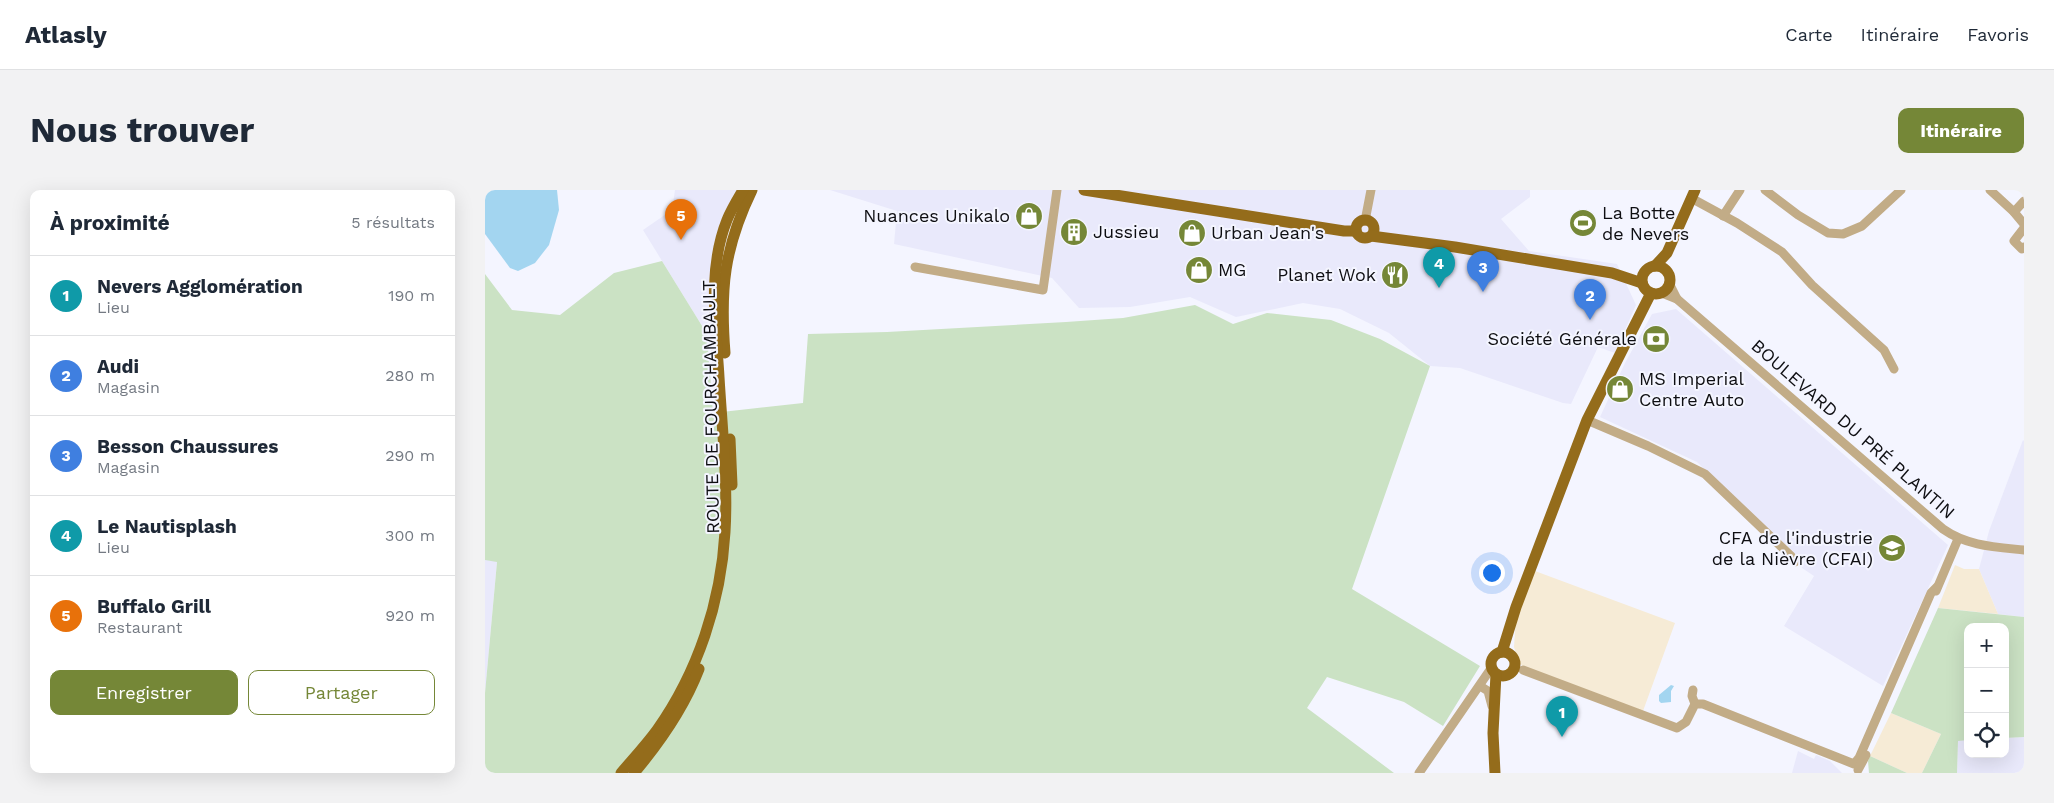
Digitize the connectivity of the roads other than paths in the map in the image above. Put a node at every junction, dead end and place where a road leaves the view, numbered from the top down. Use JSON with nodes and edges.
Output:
{"nodes":[{"id":1,"x":1057,"y":190,"type":"edge"},
{"id":2,"x":1084,"y":190,"type":"edge"},
{"id":3,"x":1371,"y":190,"type":"edge"},
{"id":4,"x":1740,"y":190,"type":"edge"},
{"id":5,"x":1765,"y":190,"type":"edge"},
{"id":6,"x":1901,"y":190,"type":"edge"},
{"id":7,"x":1990,"y":190,"type":"edge"},
{"id":8,"x":747,"y":193,"type":"edge"},
{"id":9,"x":1693,"y":194,"type":"edge"},
{"id":10,"x":2024,"y":201,"type":"edge"},
{"id":11,"x":2014,"y":212,"type":"junction"},
{"id":12,"x":1723,"y":216,"type":"junction"},
{"id":13,"x":2024,"y":226,"type":"edge"},
{"id":14,"x":1370,"y":228,"type":"junction"},
{"id":15,"x":2024,"y":247,"type":"edge"},
{"id":16,"x":1667,"y":253,"type":"junction"},
{"id":17,"x":1655,"y":266,"type":"junction"},
{"id":18,"x":915,"y":267,"type":"dead end"},
{"id":19,"x":1666,"y":270,"type":"junction"},
{"id":20,"x":1643,"y":277,"type":"junction"},
{"id":21,"x":1669,"y":283,"type":"junction"},
{"id":22,"x":1656,"y":293,"type":"junction"},
{"id":23,"x":1677,"y":299,"type":"junction"},
{"id":24,"x":1894,"y":369,"type":"dead end"},
{"id":25,"x":1587,"y":420,"type":"junction"},
{"id":26,"x":1958,"y":539,"type":"junction"},
{"id":27,"x":2024,"y":550,"type":"edge"},
{"id":28,"x":1795,"y":562,"type":"dead end"},
{"id":29,"x":1506,"y":667,"type":"junction"},
{"id":30,"x":1478,"y":688,"type":"junction"},
{"id":31,"x":1693,"y":690,"type":"dead end"},
{"id":32,"x":1695,"y":704,"type":"junction"},
{"id":33,"x":1494,"y":714,"type":"junction"},
{"id":34,"x":657,"y":730,"type":"junction"},
{"id":35,"x":621,"y":773,"type":"edge"},
{"id":36,"x":627,"y":773,"type":"edge"},
{"id":37,"x":635,"y":773,"type":"edge"},
{"id":38,"x":1419,"y":773,"type":"edge"},
{"id":39,"x":1495,"y":773,"type":"edge"}],
"edges":[{"from":1,"to":18,"type":"street"},
{"from":2,"to":14,"type":"main road"},
{"from":3,"to":14,"type":"street"},
{"from":4,"to":12,"type":"street"},
{"from":5,"to":6,"type":"street"},
{"from":7,"to":11,"type":"street"},
{"from":8,"to":34,"type":"main road"},
{"from":8,"to":37,"type":"main road","name":"ROUTE DE FOURCHAMBAULT"},
{"from":9,"to":12,"type":"street"},
{"from":9,"to":16,"type":"main road"},
{"from":10,"to":11,"type":"street"},
{"from":11,"to":13,"type":"street"},
{"from":12,"to":24,"type":"street"},
{"from":13,"to":15,"type":"street"},
{"from":14,"to":20,"type":"main road"},
{"from":16,"to":17,"type":"main road"},
{"from":16,"to":19,"type":"main road"},
{"from":17,"to":19,"type":"main road"},
{"from":17,"to":20,"type":"main road"},
{"from":19,"to":21,"type":"main road"},
{"from":20,"to":22,"type":"main road"},
{"from":21,"to":22,"type":"main road"},
{"from":21,"to":23,"type":"street","name":"BOULEVARD DU PRÉ PLANTIN"},
{"from":22,"to":23,"type":"street","name":"BOULEVARD DU PRÉ PLANTIN"},
{"from":22,"to":25,"type":"main road"},
{"from":23,"to":26,"type":"street","name":"BOULEVARD DU PRÉ PLANTIN"},
{"from":25,"to":28,"type":"street"},
{"from":25,"to":29,"type":"main road"},
{"from":26,"to":27,"type":"street","name":"BOULEVARD DU PRÉ PLANTIN"},
{"from":26,"to":32,"type":"street"},
{"from":29,"to":30,"type":"street"},
{"from":29,"to":32,"type":"street"},
{"from":29,"to":33,"type":"main road"},
{"from":30,"to":33,"type":"street"},
{"from":30,"to":38,"type":"street"},
{"from":31,"to":32,"type":"street"},
{"from":33,"to":39,"type":"main road"},
{"from":34,"to":35,"type":"main road"},
{"from":34,"to":36,"type":"street"}]}
